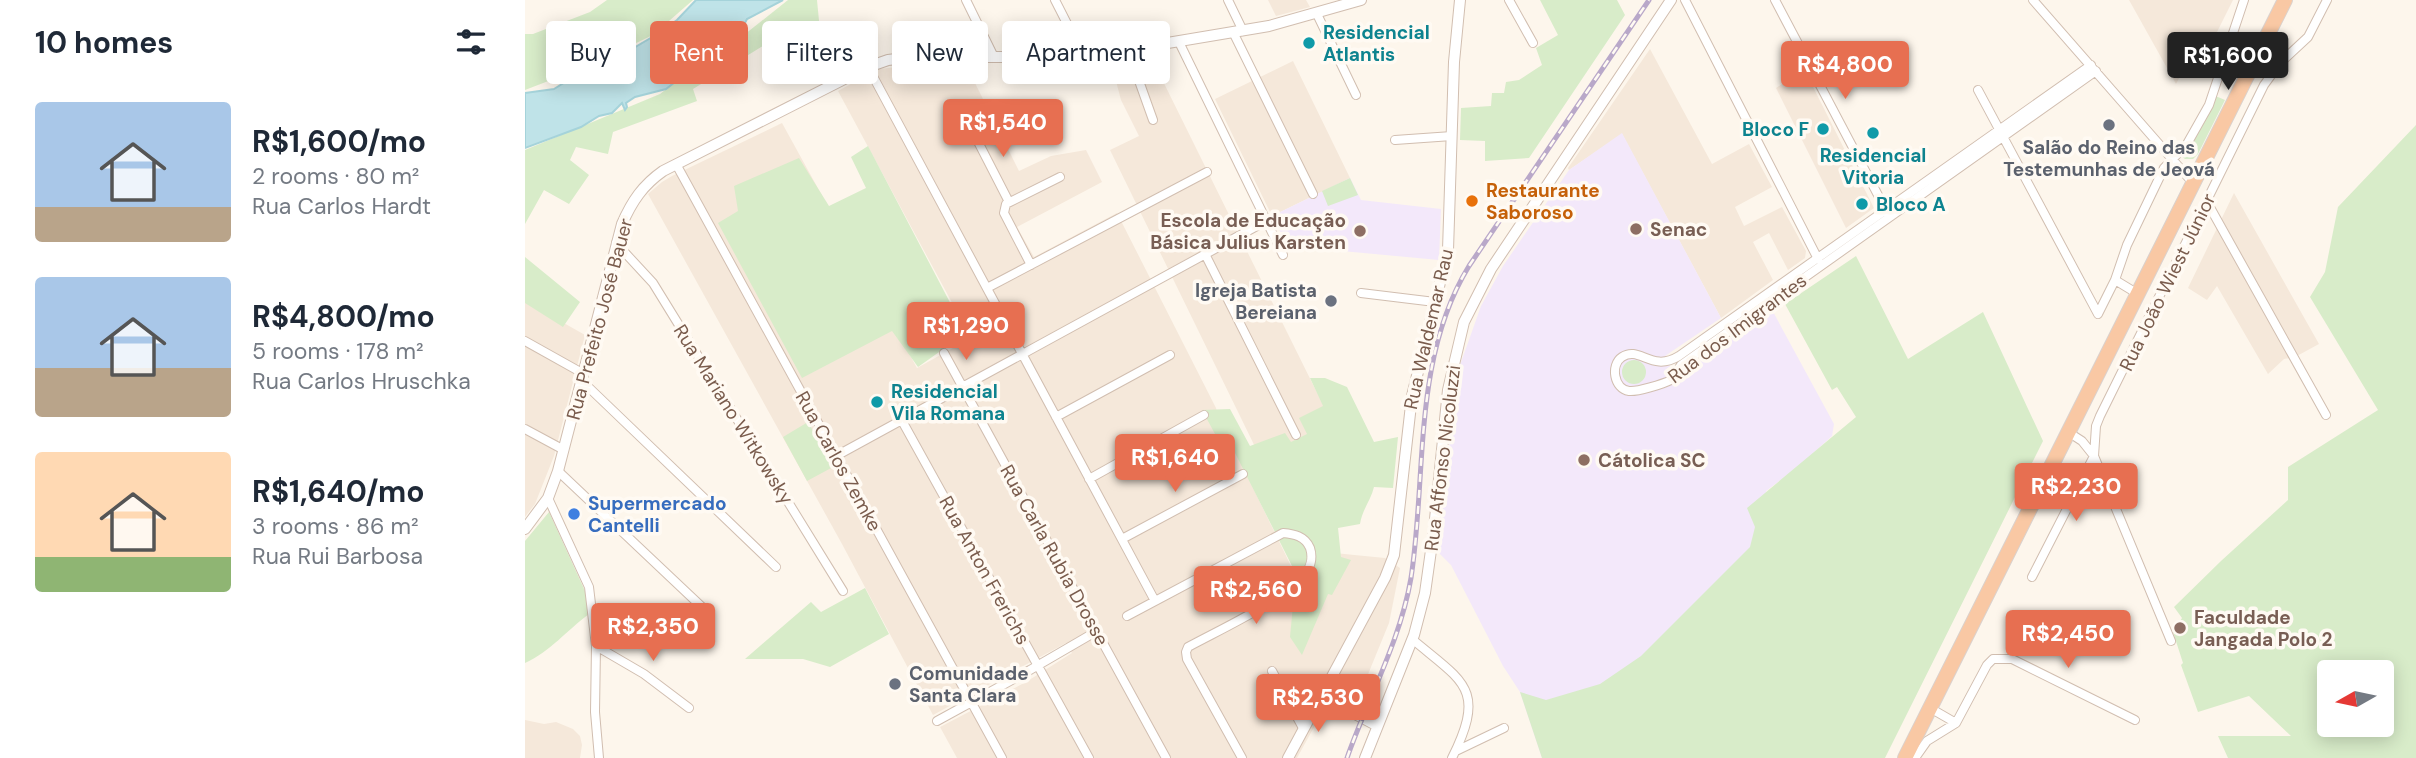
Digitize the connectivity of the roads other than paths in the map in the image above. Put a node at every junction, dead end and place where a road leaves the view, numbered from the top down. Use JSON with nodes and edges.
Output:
{"nodes":[{"id":1,"x":966,"y":0,"type":"edge"},
{"id":2,"x":1055,"y":0,"type":"edge"},
{"id":3,"x":1229,"y":0,"type":"edge"},
{"id":4,"x":1361,"y":0,"type":"edge"},
{"id":5,"x":1460,"y":0,"type":"edge"},
{"id":6,"x":1509,"y":0,"type":"edge"},
{"id":7,"x":1671,"y":0,"type":"edge"},
{"id":8,"x":1685,"y":0,"type":"edge"},
{"id":9,"x":1775,"y":0,"type":"edge"},
{"id":10,"x":2033,"y":0,"type":"edge"},
{"id":11,"x":2244,"y":0,"type":"edge"},
{"id":12,"x":2285,"y":0,"type":"edge"},
{"id":13,"x":2327,"y":0,"type":"edge"},
{"id":14,"x":1317,"y":14,"type":"junction"},
{"id":15,"x":1066,"y":21,"type":"edge"},
{"id":16,"x":1238,"y":32,"type":"junction"},
{"id":17,"x":1179,"y":42,"type":"junction"},
{"id":18,"x":1170,"y":43,"type":"edge"},
{"id":19,"x":1534,"y":43,"type":"dead end"},
{"id":20,"x":994,"y":57,"type":"junction"},
{"id":21,"x":1002,"y":57,"type":"edge"},
{"id":22,"x":878,"y":64,"type":"edge"},
{"id":23,"x":2093,"y":68,"type":"junction"},
{"id":24,"x":834,"y":84,"type":"edge"},
{"id":25,"x":876,"y":84,"type":"edge"},
{"id":26,"x":1140,"y":84,"type":"edge"},
{"id":27,"x":1977,"y":90,"type":"dead end"},
{"id":28,"x":1356,"y":95,"type":"dead end"},
{"id":29,"x":1153,"y":120,"type":"dead end"},
{"id":30,"x":2002,"y":133,"type":"junction"},
{"id":31,"x":1452,"y":136,"type":"junction"},
{"id":32,"x":950,"y":139,"type":"dead end"},
{"id":33,"x":1395,"y":140,"type":"dead end"},
{"id":34,"x":2172,"y":158,"type":"junction"},
{"id":35,"x":676,"y":164,"type":"junction"},
{"id":36,"x":1207,"y":172,"type":"dead end"},
{"id":37,"x":1060,"y":177,"type":"dead end"},
{"id":38,"x":2193,"y":183,"type":"junction"},
{"id":39,"x":1313,"y":194,"type":"dead end"},
{"id":40,"x":1009,"y":202,"type":"junction"},
{"id":41,"x":2207,"y":202,"type":"junction"},
{"id":42,"x":1888,"y":213,"type":"junction"},
{"id":43,"x":1266,"y":221,"type":"junction"},
{"id":44,"x":617,"y":243,"type":"junction"},
{"id":45,"x":1205,"y":254,"type":"junction"},
{"id":46,"x":1283,"y":255,"type":"dead end"},
{"id":47,"x":1818,"y":259,"type":"junction"},
{"id":48,"x":1031,"y":265,"type":"junction"},
{"id":49,"x":2115,"y":280,"type":"junction"},
{"id":50,"x":987,"y":288,"type":"junction"},
{"id":51,"x":1361,"y":293,"type":"dead end"},
{"id":52,"x":2138,"y":294,"type":"junction"},
{"id":53,"x":1435,"y":302,"type":"junction"},
{"id":54,"x":2126,"y":317,"type":"junction"},
{"id":55,"x":2144,"y":327,"type":"junction"},
{"id":56,"x":525,"y":341,"type":"edge"},
{"id":57,"x":944,"y":353,"type":"dead end"},
{"id":58,"x":1022,"y":353,"type":"junction"},
{"id":59,"x":1170,"y":355,"type":"dead end"},
{"id":60,"x":583,"y":377,"type":"junction"},
{"id":61,"x":962,"y":385,"type":"junction"},
{"id":62,"x":1205,"y":415,"type":"dead end"},
{"id":63,"x":2326,"y":415,"type":"dead end"},
{"id":64,"x":1056,"y":417,"type":"junction"},
{"id":65,"x":901,"y":419,"type":"junction"},
{"id":66,"x":525,"y":429,"type":"edge"},
{"id":67,"x":2068,"y":432,"type":"junction"},
{"id":68,"x":1296,"y":435,"type":"dead end"},
{"id":69,"x":564,"y":450,"type":"junction"},
{"id":70,"x":836,"y":456,"type":"junction"},
{"id":71,"x":2094,"y":456,"type":"junction"},
{"id":72,"x":558,"y":471,"type":"junction"},
{"id":73,"x":1243,"y":474,"type":"dead end"},
{"id":74,"x":1089,"y":479,"type":"junction"},
{"id":75,"x":548,"y":498,"type":"junction"},
{"id":76,"x":528,"y":522,"type":"edge"},
{"id":77,"x":1122,"y":539,"type":"junction"},
{"id":78,"x":776,"y":567,"type":"dead end"},
{"id":79,"x":2032,"y":577,"type":"dead end"},
{"id":80,"x":843,"y":591,"type":"dead end"},
{"id":81,"x":1155,"y":601,"type":"junction"},
{"id":82,"x":703,"y":608,"type":"dead end"},
{"id":83,"x":1127,"y":615,"type":"dead end"},
{"id":84,"x":1097,"y":631,"type":"junction"},
{"id":85,"x":1413,"y":637,"type":"junction"},
{"id":86,"x":2171,"y":641,"type":"dead end"},
{"id":87,"x":596,"y":646,"type":"junction"},
{"id":88,"x":1038,"y":666,"type":"junction"},
{"id":89,"x":1272,"y":671,"type":"dead end"},
{"id":90,"x":1457,"y":672,"type":"dead end"},
{"id":91,"x":1321,"y":696,"type":"junction"},
{"id":92,"x":972,"y":703,"type":"junction"},
{"id":93,"x":689,"y":708,"type":"dead end"},
{"id":94,"x":1930,"y":708,"type":"junction"},
{"id":95,"x":937,"y":720,"type":"dead end"},
{"id":96,"x":2135,"y":720,"type":"dead end"},
{"id":97,"x":1956,"y":723,"type":"junction"},
{"id":98,"x":1376,"y":725,"type":"junction"},
{"id":99,"x":1504,"y":728,"type":"dead end"},
{"id":100,"x":1303,"y":729,"type":"junction"},
{"id":101,"x":1454,"y":754,"type":"edge"},
{"id":102,"x":600,"y":758,"type":"edge"},
{"id":103,"x":1002,"y":758,"type":"edge"},
{"id":104,"x":1089,"y":758,"type":"edge"},
{"id":105,"x":1166,"y":758,"type":"edge"},
{"id":106,"x":1242,"y":758,"type":"edge"},
{"id":107,"x":1287,"y":758,"type":"edge"},
{"id":108,"x":1364,"y":758,"type":"edge"},
{"id":109,"x":1905,"y":758,"type":"edge"},
{"id":110,"x":1915,"y":758,"type":"edge"}],
"edges":[{"from":1,"to":20,"type":"street"},
{"from":2,"to":15,"type":"street"},
{"from":3,"to":16,"type":"street"},
{"from":4,"to":14,"type":"street","name":"Rua Prefeito José Bauer"},
{"from":5,"to":31,"type":"street","name":"Rua Waldemar Rau"},
{"from":6,"to":19,"type":"street"},
{"from":7,"to":85,"type":"street","name":"Rua Affonso Nicoluzzi"},
{"from":8,"to":47,"type":"street"},
{"from":9,"to":42,"type":"street"},
{"from":10,"to":23,"type":"street"},
{"from":11,"to":34,"type":"street"},
{"from":12,"to":38,"type":"highway"},
{"from":13,"to":41,"type":"street","name":"Rua João Wiest Júnior"},
{"from":14,"to":16,"type":"street","name":"Rua Prefeito José Bauer"},
{"from":14,"to":28,"type":"street"},
{"from":16,"to":17,"type":"street","name":"Rua Prefeito José Bauer"},
{"from":16,"to":39,"type":"street"},
{"from":17,"to":18,"type":"street","name":"Rua Prefeito José Bauer"},
{"from":17,"to":43,"type":"street"},
{"from":20,"to":21,"type":"street","name":"Rua Prefeito José Bauer"},
{"from":20,"to":22,"type":"street","name":"Rua Prefeito José Bauer"},
{"from":23,"to":30,"type":"street","name":"Rua dos Imigrantes"},
{"from":23,"to":34,"type":"street"},
{"from":24,"to":35,"type":"street","name":"Rua Prefeito José Bauer"},
{"from":25,"to":50,"type":"street"},
{"from":26,"to":29,"type":"street"},
{"from":27,"to":30,"type":"street"},
{"from":30,"to":42,"type":"street","name":"Rua dos Imigrantes"},
{"from":30,"to":49,"type":"street"},
{"from":31,"to":33,"type":"street"},
{"from":31,"to":53,"type":"street","name":"Rua Waldemar Rau"},
{"from":32,"to":40,"type":"street"},
{"from":34,"to":38,"type":"street"},
{"from":34,"to":49,"type":"street"},
{"from":35,"to":44,"type":"street","name":"Rua Prefeito José Bauer"},
{"from":35,"to":70,"type":"street","name":"Rua Carlos Zemke"},
{"from":36,"to":48,"type":"street"},
{"from":37,"to":40,"type":"street"},
{"from":38,"to":52,"type":"highway"},
{"from":40,"to":48,"type":"street"},
{"from":41,"to":55,"type":"street","name":"Rua João Wiest Júnior"},
{"from":41,"to":63,"type":"street"},
{"from":42,"to":47,"type":"street","name":"Rua dos Imigrantes"},
{"from":42,"to":47,"type":"street","name":"Rua dos Imigrantes"},
{"from":43,"to":45,"type":"street"},
{"from":43,"to":46,"type":"street"},
{"from":44,"to":60,"type":"street","name":"Rua Prefeito José Bauer"},
{"from":44,"to":80,"type":"street","name":"Rua Mariano Witkowsky"},
{"from":45,"to":58,"type":"street"},
{"from":45,"to":68,"type":"street"},
{"from":48,"to":50,"type":"street"},
{"from":49,"to":52,"type":"street"},
{"from":50,"to":58,"type":"street"},
{"from":51,"to":53,"type":"street"},
{"from":52,"to":54,"type":"highway"},
{"from":53,"to":91,"type":"street","name":"Rua Waldemar Rau"},
{"from":54,"to":55,"type":"street"},
{"from":54,"to":67,"type":"highway"},
{"from":55,"to":71,"type":"street","name":"Rua João Wiest Júnior"},
{"from":56,"to":60,"type":"street"},
{"from":57,"to":61,"type":"street","name":"Rua Carla Rubia Drosse"},
{"from":58,"to":61,"type":"street"},
{"from":58,"to":64,"type":"street"},
{"from":59,"to":64,"type":"street"},
{"from":60,"to":69,"type":"street","name":"Rua Prefeito José Bauer"},
{"from":60,"to":78,"type":"street"},
{"from":61,"to":65,"type":"street"},
{"from":61,"to":84,"type":"street","name":"Rua Carla Rubia Drosse"},
{"from":62,"to":74,"type":"street"},
{"from":64,"to":74,"type":"street"},
{"from":65,"to":70,"type":"street"},
{"from":65,"to":88,"type":"street","name":"Rua Anton Frerichs"},
{"from":66,"to":69,"type":"street"},
{"from":67,"to":71,"type":"street"},
{"from":67,"to":94,"type":"highway"},
{"from":69,"to":72,"type":"street","name":"Rua Prefeito José Bauer"},
{"from":70,"to":92,"type":"street","name":"Rua Carlos Zemke"},
{"from":71,"to":79,"type":"street","name":"Rua João Wiest Júnior"},
{"from":71,"to":86,"type":"street"},
{"from":72,"to":75,"type":"street","name":"Rua Prefeito José Bauer"},
{"from":72,"to":82,"type":"street"},
{"from":73,"to":77,"type":"street"},
{"from":74,"to":77,"type":"street"},
{"from":75,"to":76,"type":"street","name":"Rua Prefeito José Bauer"},
{"from":75,"to":87,"type":"street"},
{"from":77,"to":81,"type":"street"},
{"from":81,"to":83,"type":"street"},
{"from":81,"to":106,"type":"street"},
{"from":84,"to":88,"type":"street"},
{"from":84,"to":105,"type":"street","name":"Rua Carla Rubia Drosse"},
{"from":85,"to":90,"type":"street"},
{"from":85,"to":98,"type":"street","name":"Rua Affonso Nicoluzzi"},
{"from":85,"to":101,"type":"street"},
{"from":87,"to":93,"type":"street"},
{"from":87,"to":102,"type":"street"},
{"from":88,"to":92,"type":"street"},
{"from":88,"to":104,"type":"street","name":"Rua Anton Frerichs"},
{"from":89,"to":100,"type":"street"},
{"from":91,"to":98,"type":"street"},
{"from":91,"to":100,"type":"street","name":"Rua Waldemar Rau"},
{"from":92,"to":95,"type":"street"},
{"from":92,"to":103,"type":"street","name":"Rua Carlos Zemke"},
{"from":94,"to":97,"type":"street"},
{"from":94,"to":109,"type":"highway"},
{"from":96,"to":97,"type":"street"},
{"from":97,"to":110,"type":"street"},
{"from":98,"to":108,"type":"street","name":"Rua Affonso Nicoluzzi"},
{"from":99,"to":101,"type":"street"},
{"from":100,"to":107,"type":"street","name":"Rua Waldemar Rau"}]}
